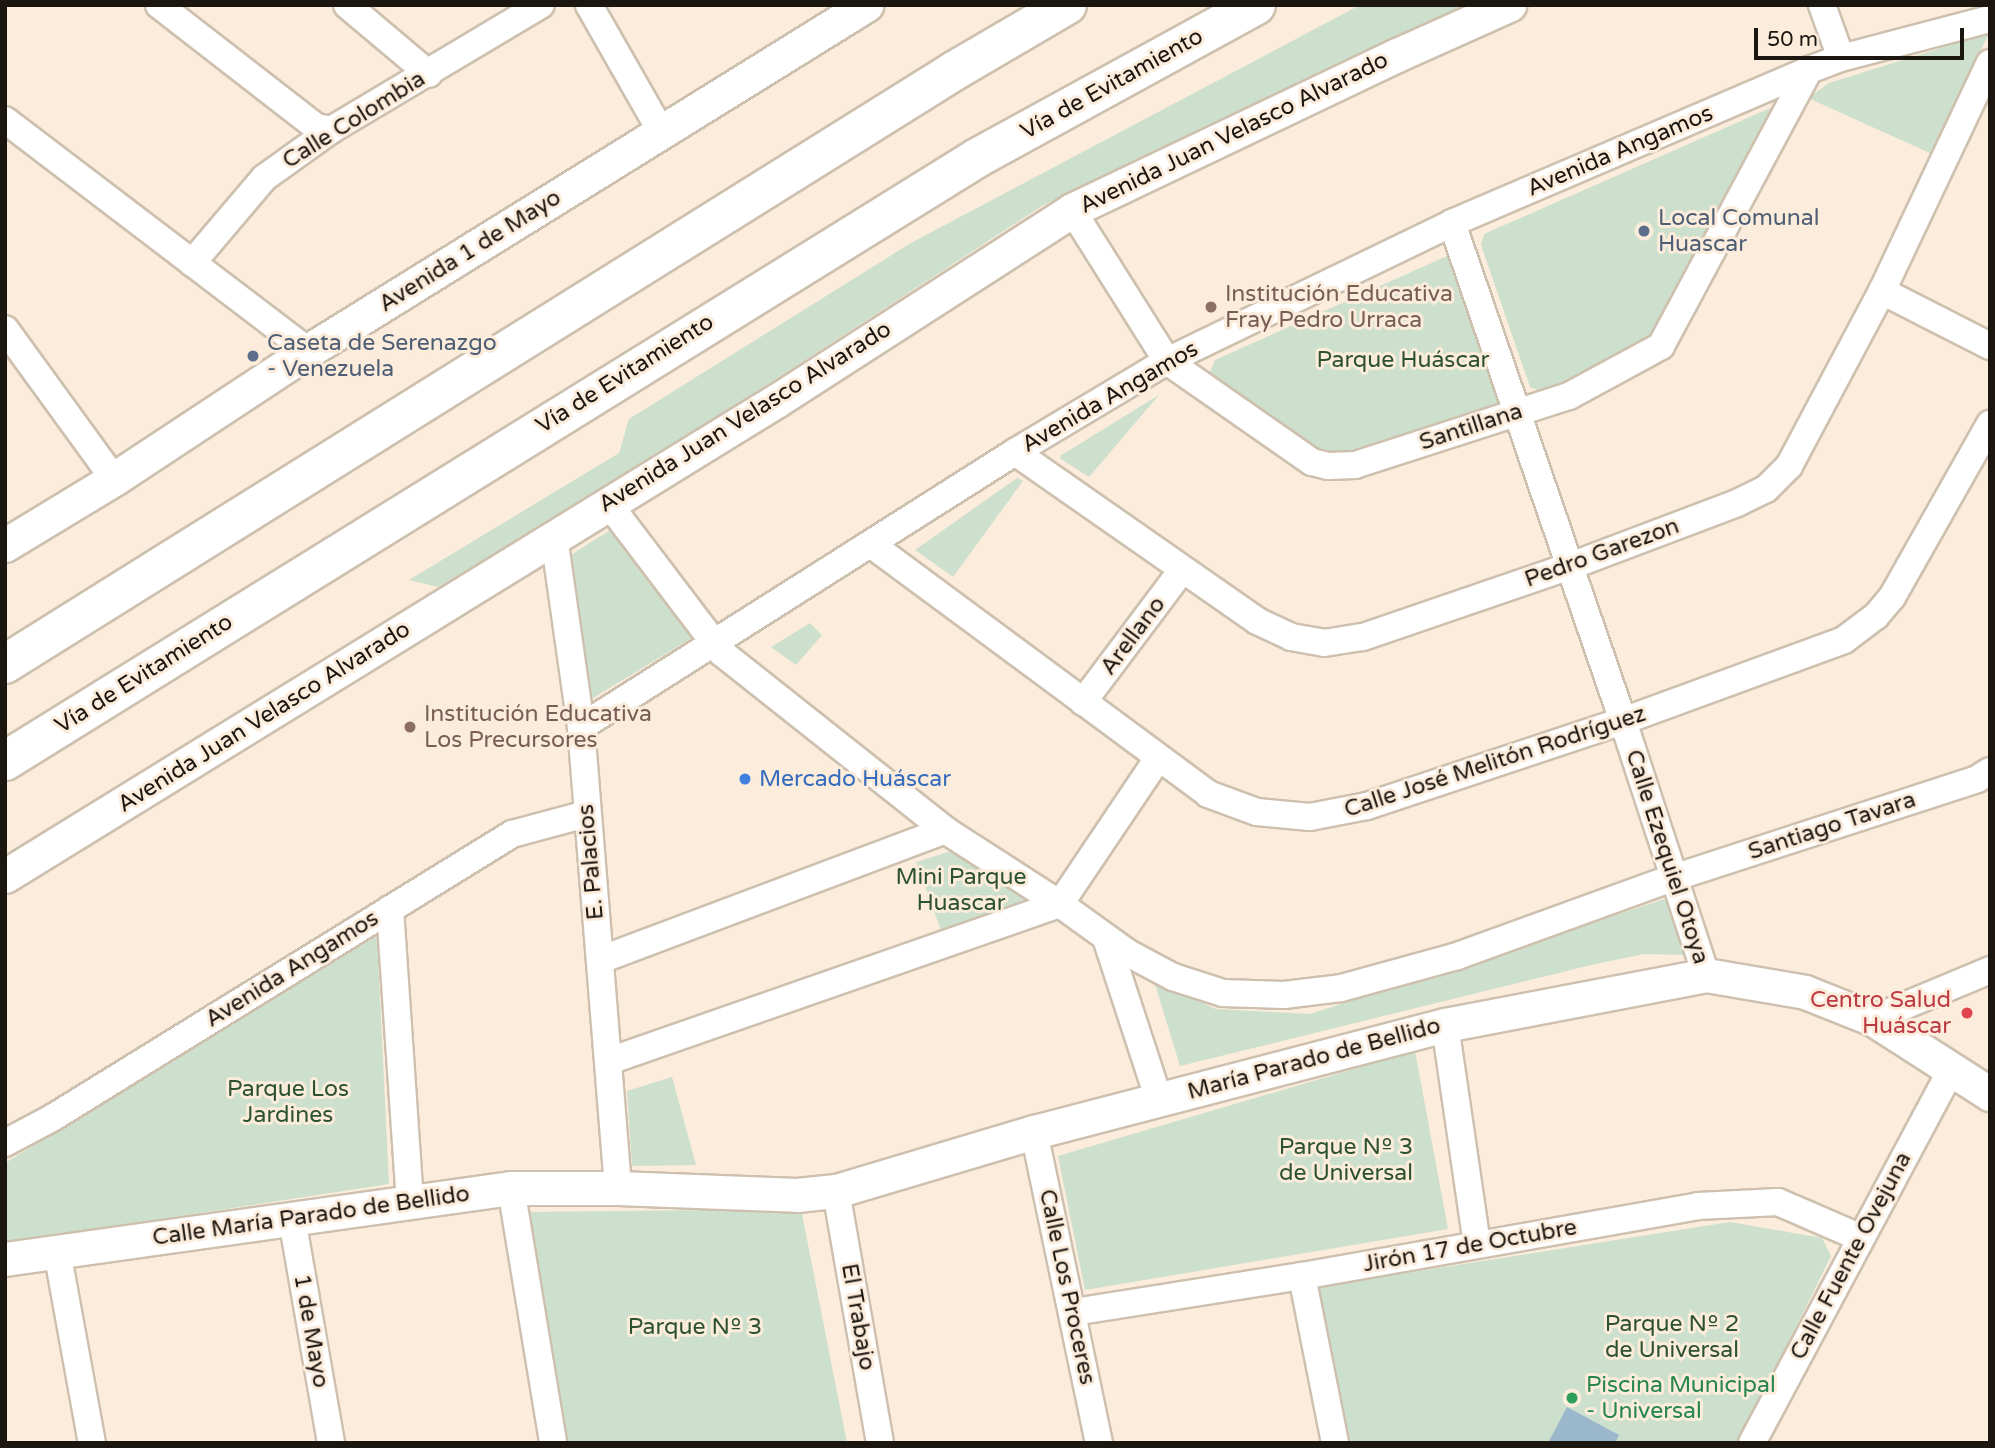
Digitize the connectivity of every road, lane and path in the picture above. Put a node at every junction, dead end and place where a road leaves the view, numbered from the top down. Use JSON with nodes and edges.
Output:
{"nodes":[{"id":1,"x":347,"y":5,"type":"edge"},
{"id":2,"x":541,"y":5,"type":"edge"},
{"id":3,"x":589,"y":5,"type":"edge"},
{"id":4,"x":866,"y":5,"type":"edge"},
{"id":5,"x":1068,"y":5,"type":"edge"},
{"id":6,"x":1256,"y":5,"type":"edge"},
{"id":7,"x":1510,"y":5,"type":"edge"},
{"id":8,"x":1822,"y":5,"type":"edge"},
{"id":9,"x":171,"y":9,"type":"edge"},
{"id":10,"x":1990,"y":19,"type":"edge"},
{"id":11,"x":1841,"y":58,"type":"junction"},
{"id":12,"x":1990,"y":63,"type":"edge"},
{"id":13,"x":1810,"y":70,"type":"junction"},
{"id":14,"x":429,"y":74,"type":"junction"},
{"id":15,"x":5,"y":120,"type":"edge"},
{"id":16,"x":331,"y":130,"type":"junction"},
{"id":17,"x":662,"y":133,"type":"junction"},
{"id":18,"x":1072,"y":210,"type":"junction"},
{"id":19,"x":1452,"y":223,"type":"junction"},
{"id":20,"x":192,"y":262,"type":"junction"},
{"id":21,"x":1882,"y":291,"type":"junction"},
{"id":22,"x":7,"y":332,"type":"edge"},
{"id":23,"x":1990,"y":346,"type":"edge"},
{"id":24,"x":308,"y":351,"type":"junction"},
{"id":25,"x":1167,"y":361,"type":"junction"},
{"id":26,"x":1516,"y":411,"type":"junction"},
{"id":27,"x":1990,"y":424,"type":"edge"},
{"id":28,"x":1015,"y":452,"type":"junction"},
{"id":29,"x":1984,"y":452,"type":"edge"},
{"id":30,"x":114,"y":479,"type":"junction"},
{"id":31,"x":608,"y":503,"type":"junction"},
{"id":32,"x":554,"y":537,"type":"junction"},
{"id":33,"x":5,"y":545,"type":"edge"},
{"id":34,"x":872,"y":545,"type":"junction"},
{"id":35,"x":1568,"y":567,"type":"junction"},
{"id":36,"x":1182,"y":570,"type":"junction"},
{"id":37,"x":715,"y":644,"type":"junction"},
{"id":38,"x":5,"y":664,"type":"edge"},
{"id":39,"x":1083,"y":702,"type":"junction"},
{"id":40,"x":1623,"y":721,"type":"junction"},
{"id":41,"x":580,"y":727,"type":"junction"},
{"id":42,"x":1158,"y":758,"type":"junction"},
{"id":43,"x":5,"y":761,"type":"edge"},
{"id":44,"x":1990,"y":771,"type":"edge"},
{"id":45,"x":586,"y":814,"type":"junction"},
{"id":46,"x":945,"y":830,"type":"junction"},
{"id":47,"x":5,"y":876,"type":"edge"},
{"id":48,"x":1673,"y":878,"type":"junction"},
{"id":49,"x":1060,"y":904,"type":"junction"},
{"id":50,"x":390,"y":909,"type":"junction"},
{"id":51,"x":1106,"y":938,"type":"junction"},
{"id":52,"x":600,"y":960,"type":"junction"},
{"id":53,"x":1990,"y":970,"type":"edge"},
{"id":54,"x":1706,"y":975,"type":"junction"},
{"id":55,"x":1873,"y":1019,"type":"junction"},
{"id":56,"x":1445,"y":1025,"type":"junction"},
{"id":57,"x":609,"y":1062,"type":"junction"},
{"id":58,"x":1951,"y":1070,"type":"junction"},
{"id":59,"x":1990,"y":1094,"type":"edge"},
{"id":60,"x":1159,"y":1100,"type":"junction"},
{"id":61,"x":1034,"y":1132,"type":"junction"},
{"id":62,"x":5,"y":1143,"type":"edge"},
{"id":63,"x":511,"y":1188,"type":"junction"},
{"id":64,"x":618,"y":1188,"type":"junction"},
{"id":65,"x":836,"y":1191,"type":"junction"},
{"id":66,"x":410,"y":1202,"type":"junction"},
{"id":67,"x":292,"y":1219,"type":"junction"},
{"id":68,"x":1861,"y":1238,"type":"junction"},
{"id":69,"x":1477,"y":1244,"type":"junction"},
{"id":70,"x":57,"y":1251,"type":"junction"},
{"id":71,"x":5,"y":1259,"type":"edge"},
{"id":72,"x":1302,"y":1276,"type":"junction"},
{"id":73,"x":1074,"y":1312,"type":"junction"},
{"id":74,"x":92,"y":1443,"type":"edge"},
{"id":75,"x":331,"y":1443,"type":"edge"},
{"id":76,"x":553,"y":1443,"type":"edge"},
{"id":77,"x":880,"y":1443,"type":"edge"},
{"id":78,"x":1099,"y":1443,"type":"edge"},
{"id":79,"x":1335,"y":1443,"type":"edge"},
{"id":80,"x":1752,"y":1443,"type":"edge"}],
"edges":[{"from":1,"to":14,"type":"street"},
{"from":2,"to":14,"type":"street","name":"Calle Colombia"},
{"from":3,"to":17,"type":"street"},
{"from":4,"to":17,"type":"street","name":"Avenida 1 de Mayo"},
{"from":5,"to":38,"type":"highway"},
{"from":6,"to":43,"type":"highway","name":"Vía de Evitamiento"},
{"from":7,"to":18,"type":"street","name":"Avenida Juan Velasco Alvarado"},
{"from":8,"to":11,"type":"street"},
{"from":9,"to":16,"type":"street"},
{"from":10,"to":11,"type":"street","name":"Avenida Angamos"},
{"from":11,"to":13,"type":"street","name":"Avenida Angamos"},
{"from":12,"to":21,"type":"street","name":"Pedro Garezon"},
{"from":13,"to":19,"type":"street","name":"Avenida Angamos"},
{"from":13,"to":26,"type":"street","name":"Santillana"},
{"from":14,"to":16,"type":"street","name":"Calle Colombia"},
{"from":15,"to":20,"type":"street"},
{"from":16,"to":20,"type":"street","name":"Calle Colombia"},
{"from":17,"to":24,"type":"street","name":"Avenida 1 de Mayo"},
{"from":18,"to":25,"type":"street","name":"Santillana"},
{"from":18,"to":31,"type":"street","name":"Avenida Juan Velasco Alvarado"},
{"from":19,"to":25,"type":"street","name":"Avenida Angamos"},
{"from":19,"to":26,"type":"street","name":"Calle Ezequiel Otoya"},
{"from":20,"to":24,"type":"street"},
{"from":21,"to":23,"type":"street"},
{"from":21,"to":35,"type":"street","name":"Pedro Garezon"},
{"from":22,"to":30,"type":"street"},
{"from":24,"to":30,"type":"street","name":"Avenida 1 de Mayo"},
{"from":25,"to":26,"type":"street","name":"Santillana"},
{"from":25,"to":28,"type":"street","name":"Avenida Angamos"},
{"from":26,"to":35,"type":"street","name":"Calle Ezequiel Otoya"},
{"from":27,"to":29,"type":"street","name":"Calle José Melitón Rodríguez"},
{"from":28,"to":34,"type":"street","name":"Avenida Angamos"},
{"from":28,"to":36,"type":"street","name":"Pedro Garezon"},
{"from":29,"to":40,"type":"street","name":"Calle José Melitón Rodríguez"},
{"from":30,"to":33,"type":"street","name":"Avenida 1 de Mayo"},
{"from":31,"to":32,"type":"street","name":"Avenida Juan Velasco Alvarado"},
{"from":31,"to":37,"type":"street","name":"Santiago Tavara"},
{"from":32,"to":41,"type":"street","name":"E. Palacios"},
{"from":32,"to":47,"type":"street","name":"Avenida Juan Velasco Alvarado"},
{"from":34,"to":37,"type":"street","name":"Avenida Angamos"},
{"from":34,"to":39,"type":"street","name":"Calle José Melitón Rodríguez"},
{"from":35,"to":36,"type":"street","name":"Pedro Garezon"},
{"from":35,"to":40,"type":"street","name":"Calle Ezequiel Otoya"},
{"from":36,"to":39,"type":"street","name":"Arellano"},
{"from":37,"to":41,"type":"street","name":"Avenida Angamos"},
{"from":37,"to":46,"type":"street","name":"Santiago Tavara"},
{"from":39,"to":42,"type":"street","name":"Calle José Melitón Rodríguez"},
{"from":40,"to":42,"type":"street","name":"Calle José Melitón Rodríguez"},
{"from":40,"to":48,"type":"street","name":"Calle Ezequiel Otoya"},
{"from":41,"to":45,"type":"street","name":"E. Palacios"},
{"from":42,"to":49,"type":"street"},
{"from":44,"to":48,"type":"street","name":"Santiago Tavara"},
{"from":45,"to":50,"type":"street","name":"Avenida Angamos"},
{"from":45,"to":52,"type":"street","name":"E. Palacios"},
{"from":46,"to":49,"type":"street","name":"Santiago Tavara"},
{"from":46,"to":52,"type":"street"},
{"from":48,"to":51,"type":"street","name":"Santiago Tavara"},
{"from":48,"to":54,"type":"street","name":"Calle Ezequiel Otoya"},
{"from":49,"to":51,"type":"street","name":"Santiago Tavara"},
{"from":49,"to":57,"type":"street"},
{"from":50,"to":62,"type":"street","name":"Avenida Angamos"},
{"from":50,"to":66,"type":"street"},
{"from":51,"to":60,"type":"street"},
{"from":52,"to":57,"type":"street","name":"E. Palacios"},
{"from":53,"to":55,"type":"street"},
{"from":54,"to":55,"type":"street","name":"María Parado de Bellido"},
{"from":54,"to":56,"type":"street","name":"María Parado de Bellido"},
{"from":55,"to":58,"type":"street","name":"María Parado de Bellido"},
{"from":56,"to":60,"type":"street","name":"María Parado de Bellido"},
{"from":56,"to":69,"type":"street"},
{"from":57,"to":64,"type":"street","name":"E. Palacios"},
{"from":58,"to":59,"type":"street","name":"María Parado de Bellido"},
{"from":58,"to":68,"type":"street","name":"Calle Fuente Ovejuna"},
{"from":60,"to":61,"type":"street","name":"María Parado de Bellido"},
{"from":61,"to":65,"type":"street","name":"María Parado de Bellido"},
{"from":61,"to":73,"type":"street","name":"Calle Los Proceres"},
{"from":63,"to":64,"type":"street","name":"Calle María Parado de Bellido"},
{"from":63,"to":66,"type":"street","name":"Calle María Parado de Bellido"},
{"from":63,"to":76,"type":"street"},
{"from":64,"to":65,"type":"street","name":"María Parado de Bellido"},
{"from":65,"to":77,"type":"street","name":"El Trabajo"},
{"from":66,"to":67,"type":"street","name":"Calle María Parado de Bellido"},
{"from":67,"to":70,"type":"street","name":"Calle María Parado de Bellido"},
{"from":67,"to":75,"type":"street","name":"1 de Mayo"},
{"from":68,"to":69,"type":"street","name":"Jirón 17 de Octubre"},
{"from":68,"to":80,"type":"street","name":"Calle Fuente Ovejuna"},
{"from":69,"to":72,"type":"street","name":"Jirón 17 de Octubre"},
{"from":70,"to":71,"type":"street","name":"Calle María Parado de Bellido"},
{"from":70,"to":74,"type":"street"},
{"from":72,"to":73,"type":"street","name":"Jirón 17 de Octubre"},
{"from":72,"to":79,"type":"street"},
{"from":73,"to":78,"type":"street","name":"Calle Los Proceres"}]}
